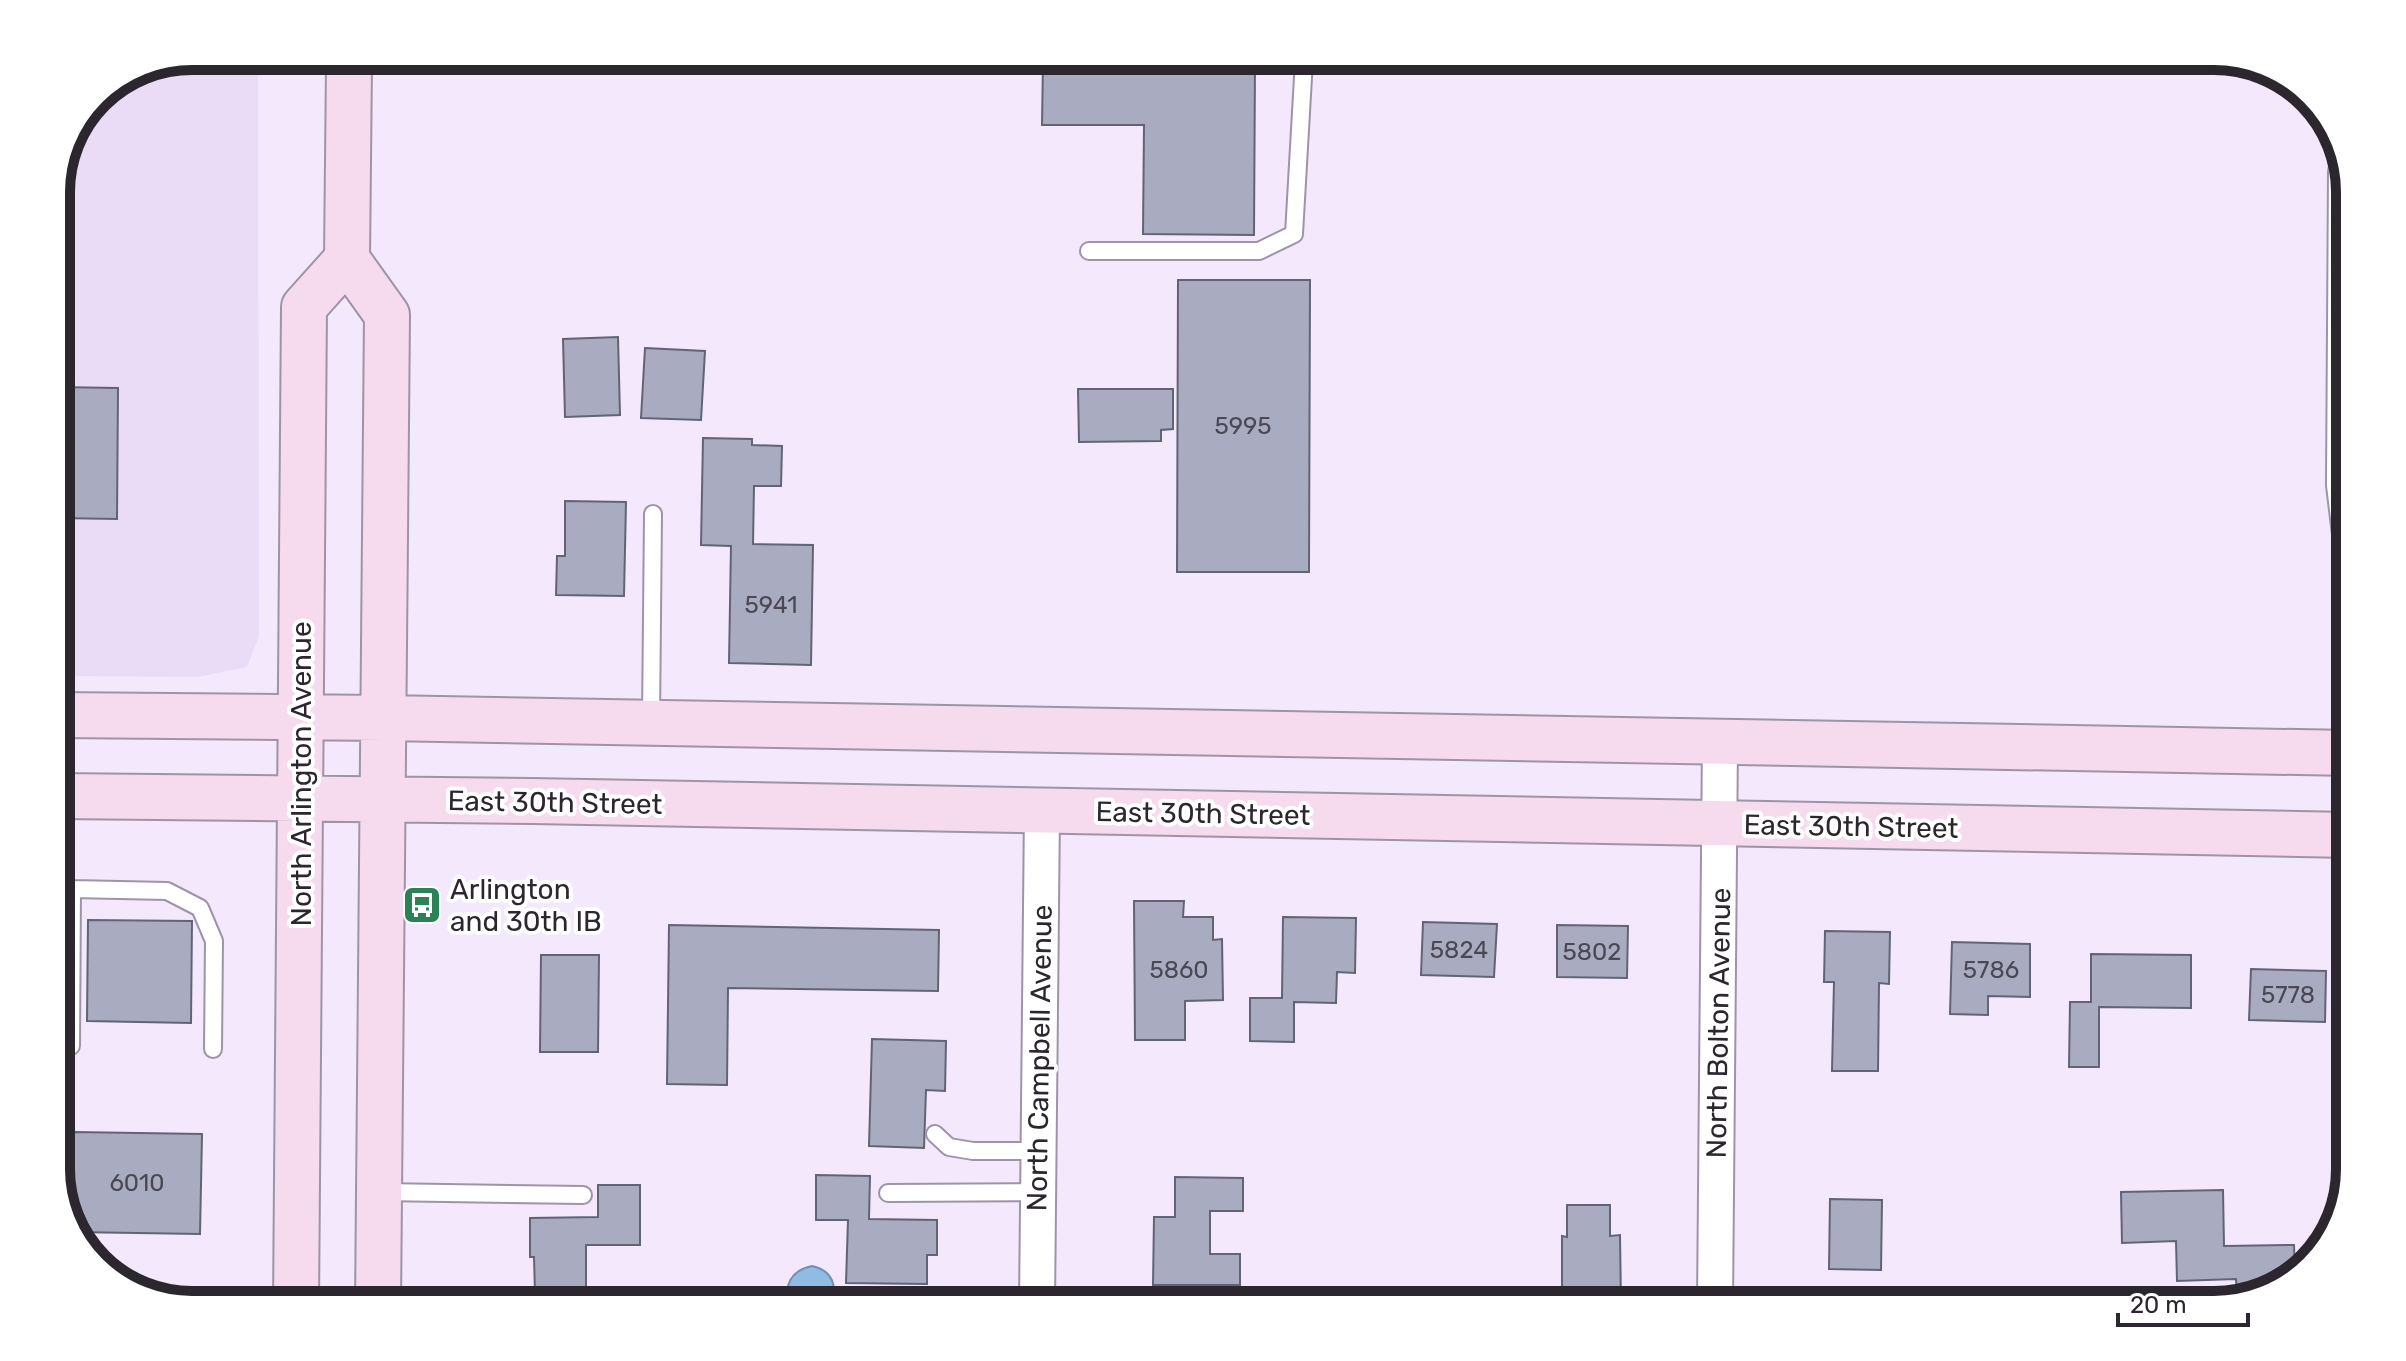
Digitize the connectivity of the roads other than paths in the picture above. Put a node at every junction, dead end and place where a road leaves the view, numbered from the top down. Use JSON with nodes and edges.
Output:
{"nodes":[{"id":1,"x":349,"y":70,"type":"edge"},
{"id":2,"x":1303,"y":70,"type":"edge"},
{"id":3,"x":1089,"y":251,"type":"dead end"},
{"id":4,"x":347,"y":259,"type":"junction"},
{"id":5,"x":653,"y":514,"type":"dead end"},
{"id":6,"x":70,"y":715,"type":"edge"},
{"id":7,"x":301,"y":717,"type":"junction"},
{"id":8,"x":384,"y":718,"type":"junction"},
{"id":9,"x":651,"y":722,"type":"junction"},
{"id":10,"x":1720,"y":741,"type":"junction"},
{"id":11,"x":2336,"y":753,"type":"edge"},
{"id":12,"x":70,"y":796,"type":"edge"},
{"id":13,"x":300,"y":798,"type":"junction"},
{"id":14,"x":383,"y":800,"type":"junction"},
{"id":15,"x":1042,"y":810,"type":"junction"},
{"id":16,"x":1720,"y":823,"type":"junction"},
{"id":17,"x":2336,"y":835,"type":"edge"},
{"id":18,"x":72,"y":889,"type":"joint"},
{"id":19,"x":71,"y":1046,"type":"dead end"},
{"id":20,"x":213,"y":1049,"type":"dead end"},
{"id":21,"x":935,"y":1134,"type":"dead end"},
{"id":22,"x":1039,"y":1151,"type":"junction"},
{"id":23,"x":379,"y":1192,"type":"junction"},
{"id":24,"x":1038,"y":1192,"type":"junction"},
{"id":25,"x":888,"y":1193,"type":"dead end"},
{"id":26,"x":583,"y":1195,"type":"dead end"},
{"id":27,"x":296,"y":1291,"type":"edge"},
{"id":28,"x":378,"y":1291,"type":"edge"},
{"id":29,"x":1037,"y":1291,"type":"edge"},
{"id":30,"x":1715,"y":1291,"type":"edge"}],
"edges":[{"from":1,"to":4,"type":"main road"},
{"from":2,"to":3,"type":"lane"},
{"from":4,"to":7,"type":"main road","name":"North Arlington Avenue"},
{"from":4,"to":8,"type":"main road"},
{"from":5,"to":9,"type":"lane"},
{"from":6,"to":7,"type":"main road"},
{"from":7,"to":8,"type":"main road"},
{"from":7,"to":13,"type":"main road","name":"North Arlington Avenue"},
{"from":8,"to":9,"type":"main road"},
{"from":8,"to":14,"type":"main road"},
{"from":9,"to":10,"type":"main road"},
{"from":10,"to":11,"type":"main road"},
{"from":10,"to":16,"type":"street","name":"North Bolton Avenue"},
{"from":12,"to":13,"type":"main road","name":"East 30th Street"},
{"from":13,"to":14,"type":"main road","name":"East 30th Street"},
{"from":13,"to":27,"type":"main road","name":"North Arlington Avenue"},
{"from":14,"to":15,"type":"main road","name":"East 30th Street"},
{"from":14,"to":23,"type":"main road"},
{"from":15,"to":16,"type":"main road","name":"East 30th Street"},
{"from":15,"to":22,"type":"street","name":"North Campbell Avenue"},
{"from":16,"to":17,"type":"main road","name":"East 30th Street"},
{"from":16,"to":30,"type":"street","name":"North Bolton Avenue"},
{"from":18,"to":19,"type":"lane"},
{"from":18,"to":20,"type":"lane"},
{"from":21,"to":22,"type":"lane"},
{"from":22,"to":24,"type":"street","name":"North Campbell Avenue"},
{"from":23,"to":26,"type":"lane"},
{"from":23,"to":28,"type":"main road"},
{"from":24,"to":25,"type":"lane"},
{"from":24,"to":29,"type":"street","name":"North Campbell Avenue"}]}
